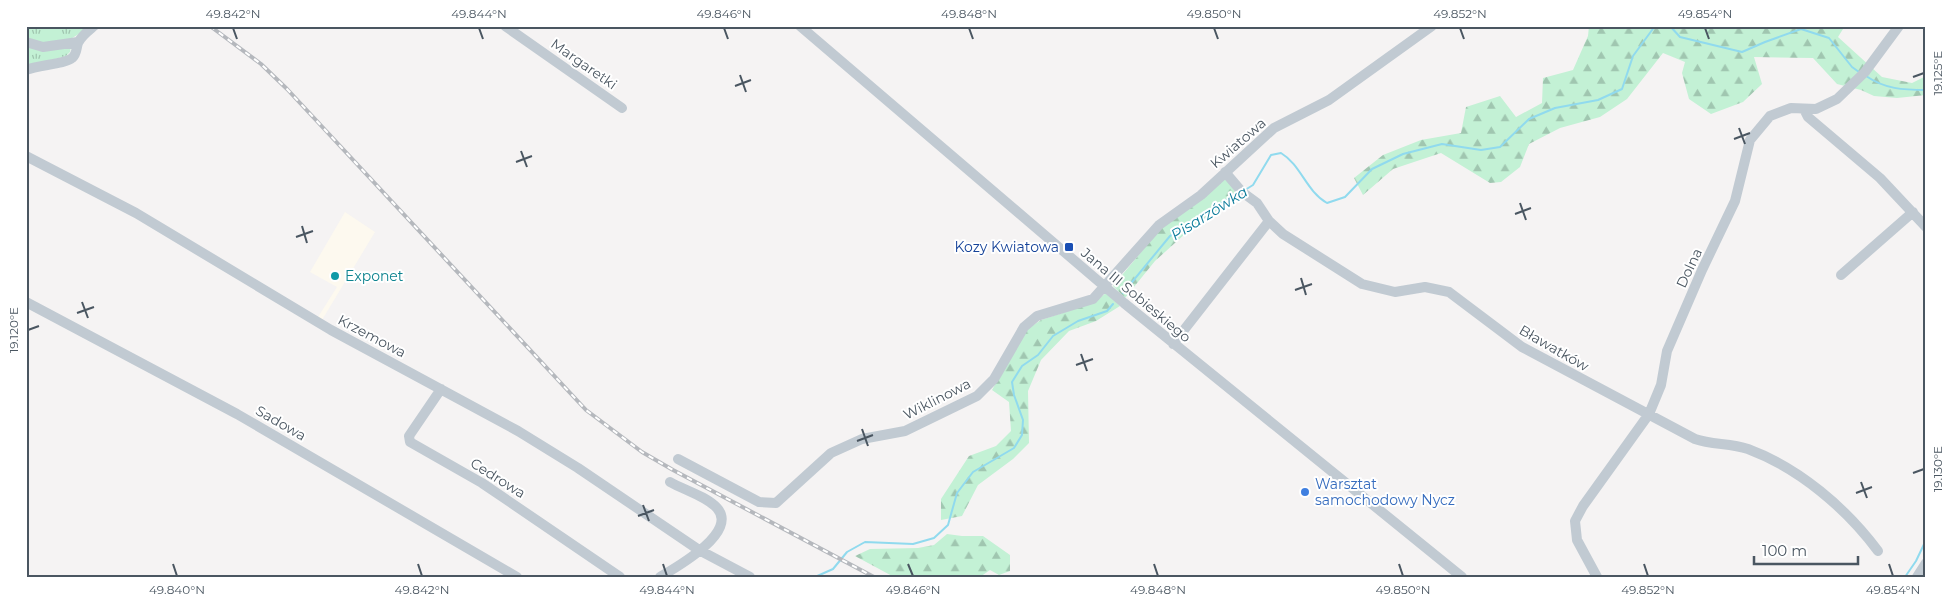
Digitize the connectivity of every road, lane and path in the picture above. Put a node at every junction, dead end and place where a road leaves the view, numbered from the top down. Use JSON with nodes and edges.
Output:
{"nodes":[{"id":1,"x":94,"y":26,"type":"edge"},
{"id":2,"x":505,"y":26,"type":"edge"},
{"id":3,"x":800,"y":26,"type":"edge"},
{"id":4,"x":1432,"y":26,"type":"edge"},
{"id":5,"x":1899,"y":26,"type":"edge"},
{"id":6,"x":26,"y":42,"type":"edge"},
{"id":7,"x":78,"y":42,"type":"junction"},
{"id":8,"x":26,"y":70,"type":"edge"},
{"id":9,"x":622,"y":108,"type":"dead end"},
{"id":10,"x":1804,"y":109,"type":"junction"},
{"id":11,"x":26,"y":156,"type":"edge"},
{"id":12,"x":1225,"y":172,"type":"junction"},
{"id":13,"x":1913,"y":212,"type":"junction"},
{"id":14,"x":1269,"y":221,"type":"junction"},
{"id":15,"x":1926,"y":227,"type":"edge"},
{"id":16,"x":1841,"y":275,"type":"dead end"},
{"id":17,"x":1106,"y":288,"type":"junction"},
{"id":18,"x":26,"y":302,"type":"edge"},
{"id":19,"x":1173,"y":344,"type":"junction"},
{"id":20,"x":441,"y":389,"type":"junction"},
{"id":21,"x":1649,"y":414,"type":"junction"},
{"id":22,"x":678,"y":459,"type":"dead end"},
{"id":23,"x":670,"y":482,"type":"dead end"},
{"id":24,"x":699,"y":550,"type":"junction"},
{"id":25,"x":1878,"y":551,"type":"dead end"},
{"id":26,"x":1926,"y":563,"type":"edge"},
{"id":27,"x":517,"y":577,"type":"edge"},
{"id":28,"x":620,"y":577,"type":"edge"},
{"id":29,"x":660,"y":577,"type":"edge"},
{"id":30,"x":750,"y":577,"type":"edge"},
{"id":31,"x":1462,"y":577,"type":"edge"},
{"id":32,"x":1597,"y":577,"type":"edge"},
{"id":33,"x":1917,"y":577,"type":"edge"}],
"edges":[{"from":1,"to":7,"type":"street"},
{"from":2,"to":9,"type":"street","name":"Margaretki"},
{"from":3,"to":17,"type":"street","name":"Jana III Sobieskiego"},
{"from":4,"to":12,"type":"street","name":"Kwiatowa"},
{"from":5,"to":10,"type":"street","name":"Dolna"},
{"from":6,"to":7,"type":"street"},
{"from":7,"to":8,"type":"street"},
{"from":10,"to":13,"type":"street"},
{"from":10,"to":21,"type":"street","name":"Dolna"},
{"from":11,"to":20,"type":"street","name":"Krzemowa"},
{"from":12,"to":14,"type":"street","name":"Bławatków"},
{"from":12,"to":17,"type":"street","name":"Kwiatowa"},
{"from":13,"to":15,"type":"street"},
{"from":13,"to":16,"type":"street"},
{"from":14,"to":19,"type":"street"},
{"from":14,"to":21,"type":"street","name":"Bławatków"},
{"from":17,"to":19,"type":"street","name":"Jana III Sobieskiego"},
{"from":17,"to":22,"type":"street","name":"Wiklinowa"},
{"from":18,"to":27,"type":"street","name":"Sadowa"},
{"from":19,"to":31,"type":"street","name":"Jana III Sobieskiego"},
{"from":20,"to":24,"type":"street","name":"Krzemowa"},
{"from":20,"to":28,"type":"street","name":"Cedrowa"},
{"from":21,"to":25,"type":"street","name":"Bławatków"},
{"from":21,"to":32,"type":"street","name":"Dolna"},
{"from":23,"to":24,"type":"street"},
{"from":24,"to":29,"type":"street"},
{"from":24,"to":30,"type":"street","name":"Krzemowa"},
{"from":26,"to":33,"type":"street"}]}
